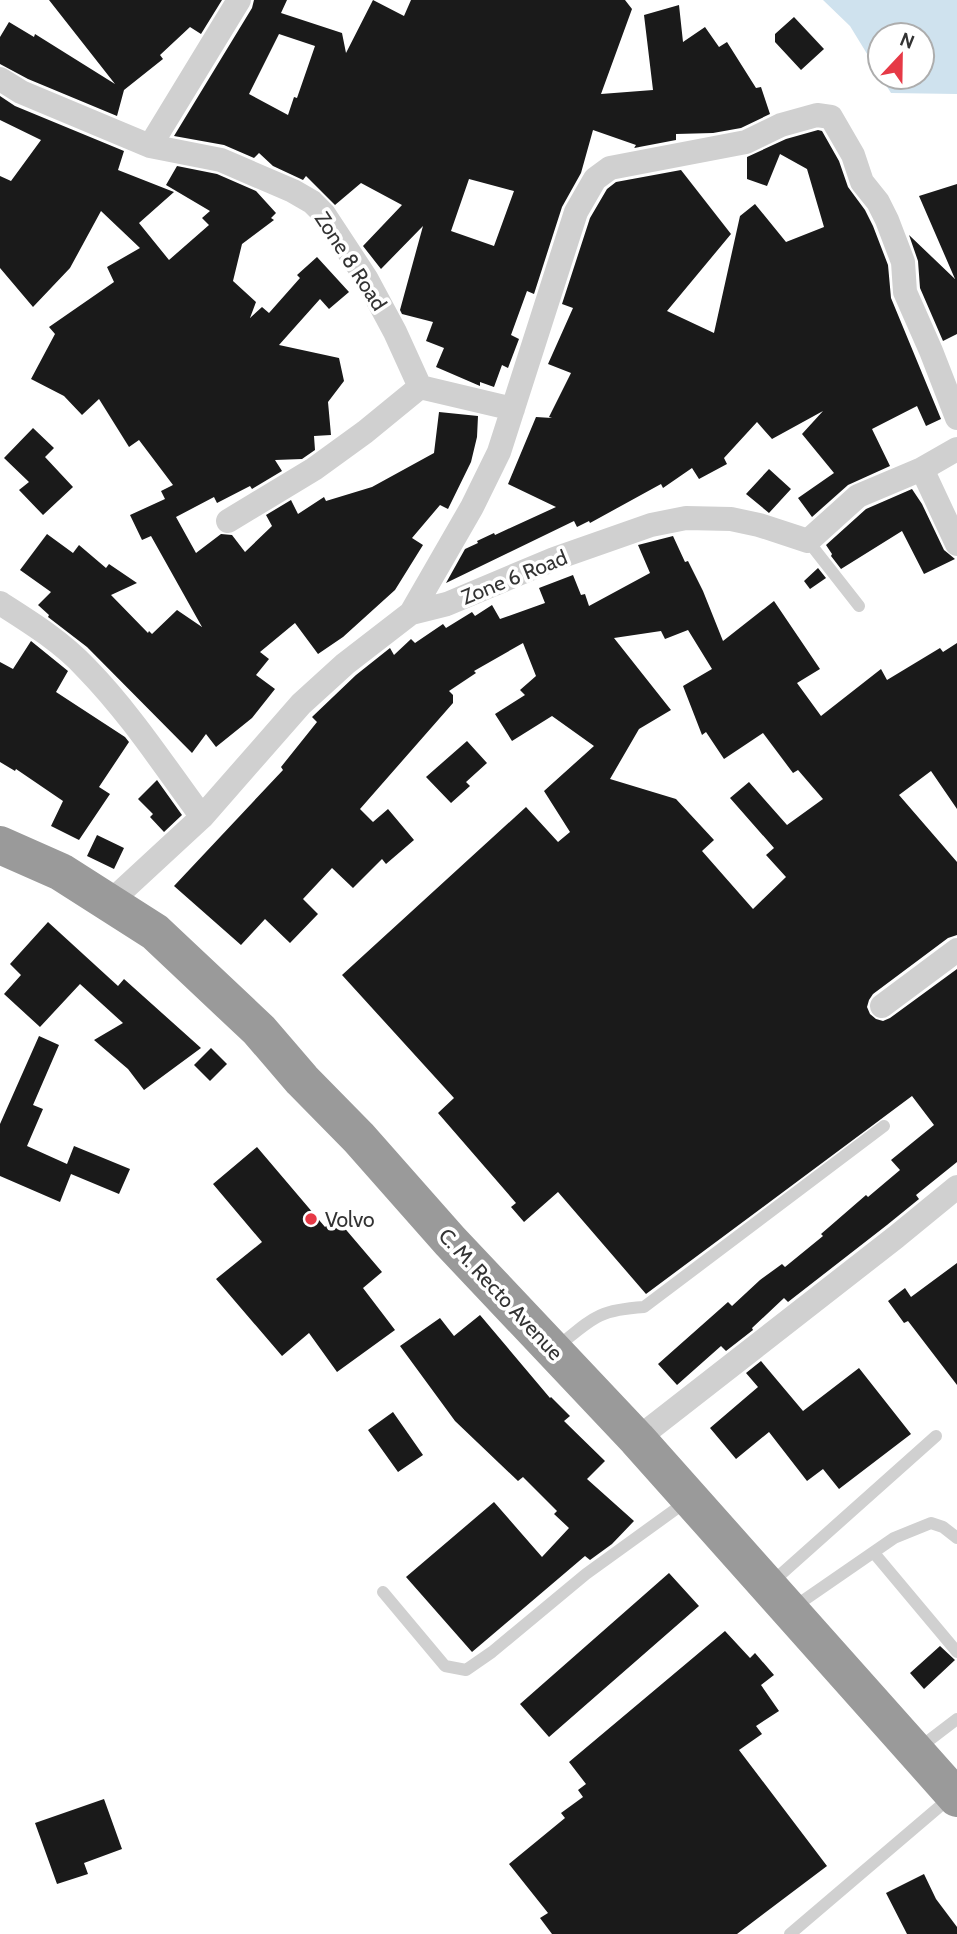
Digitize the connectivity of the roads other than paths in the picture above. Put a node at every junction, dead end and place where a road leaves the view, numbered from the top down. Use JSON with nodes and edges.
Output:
{"nodes":[{"id":1,"x":240,"y":0,"type":"edge"},
{"id":2,"x":0,"y":79,"type":"edge"},
{"id":3,"x":150,"y":146,"type":"junction"},
{"id":4,"x":420,"y":387,"type":"junction"},
{"id":5,"x":513,"y":408,"type":"junction"},
{"id":6,"x":957,"y":418,"type":"edge"},
{"id":7,"x":957,"y":449,"type":"edge"},
{"id":8,"x":922,"y":469,"type":"junction"},
{"id":9,"x":228,"y":521,"type":"dead end"},
{"id":10,"x":808,"y":541,"type":"junction"},
{"id":11,"x":957,"y":544,"type":"edge"},
{"id":12,"x":0,"y":603,"type":"edge"},
{"id":13,"x":859,"y":606,"type":"dead end"},
{"id":14,"x":411,"y":613,"type":"junction"},
{"id":15,"x":202,"y":817,"type":"junction"},
{"id":16,"x":0,"y":845,"type":"edge"},
{"id":17,"x":110,"y":902,"type":"junction"},
{"id":18,"x":957,"y":950,"type":"edge"},
{"id":19,"x":882,"y":1006,"type":"dead end"},
{"id":20,"x":884,"y":1126,"type":"dead end"},
{"id":21,"x":957,"y":1187,"type":"edge"},
{"id":22,"x":553,"y":1351,"type":"junction"},
{"id":23,"x":936,"y":1436,"type":"dead end"},
{"id":24,"x":637,"y":1438,"type":"junction"},
{"id":25,"x":690,"y":1499,"type":"junction"},
{"id":26,"x":957,"y":1538,"type":"edge"},
{"id":27,"x":874,"y":1553,"type":"junction"},
{"id":28,"x":383,"y":1592,"type":"dead end"},
{"id":29,"x":780,"y":1597,"type":"junction"},
{"id":30,"x":957,"y":1652,"type":"edge"},
{"id":31,"x":957,"y":1719,"type":"edge"},
{"id":32,"x":916,"y":1750,"type":"junction"},
{"id":33,"x":956,"y":1795,"type":"edge"},
{"id":34,"x":790,"y":1934,"type":"edge"}],
"edges":[{"from":1,"to":3,"type":"street"},
{"from":2,"to":3,"type":"street","name":"Zone 8 Road"},
{"from":3,"to":4,"type":"street","name":"Zone 8 Road"},
{"from":4,"to":5,"type":"street"},
{"from":4,"to":9,"type":"street"},
{"from":5,"to":6,"type":"street"},
{"from":5,"to":14,"type":"street"},
{"from":7,"to":8,"type":"street"},
{"from":8,"to":10,"type":"street"},
{"from":8,"to":11,"type":"street"},
{"from":10,"to":13,"type":"lane"},
{"from":10,"to":14,"type":"street","name":"Zone 6 Road"},
{"from":12,"to":15,"type":"street"},
{"from":14,"to":15,"type":"street","name":"Zone 6 Road"},
{"from":15,"to":17,"type":"street","name":"Zone 6 Road"},
{"from":16,"to":17,"type":"highway","name":"C. M. Recto Avenue"},
{"from":17,"to":22,"type":"highway","name":"C. M. Recto Avenue"},
{"from":18,"to":19,"type":"street"},
{"from":20,"to":22,"type":"lane"},
{"from":21,"to":24,"type":"street"},
{"from":22,"to":24,"type":"highway","name":"C. M. Recto Avenue"},
{"from":23,"to":29,"type":"lane"},
{"from":24,"to":25,"type":"highway","name":"C. M. Recto Avenue"},
{"from":25,"to":28,"type":"lane"},
{"from":25,"to":29,"type":"highway","name":"C. M. Recto Avenue"},
{"from":26,"to":27,"type":"lane"},
{"from":27,"to":29,"type":"lane"},
{"from":27,"to":30,"type":"lane"},
{"from":29,"to":32,"type":"highway","name":"C. M. Recto Avenue"},
{"from":31,"to":32,"type":"lane"},
{"from":32,"to":33,"type":"highway","name":"C. M. Recto Avenue"},
{"from":33,"to":34,"type":"lane"}]}
